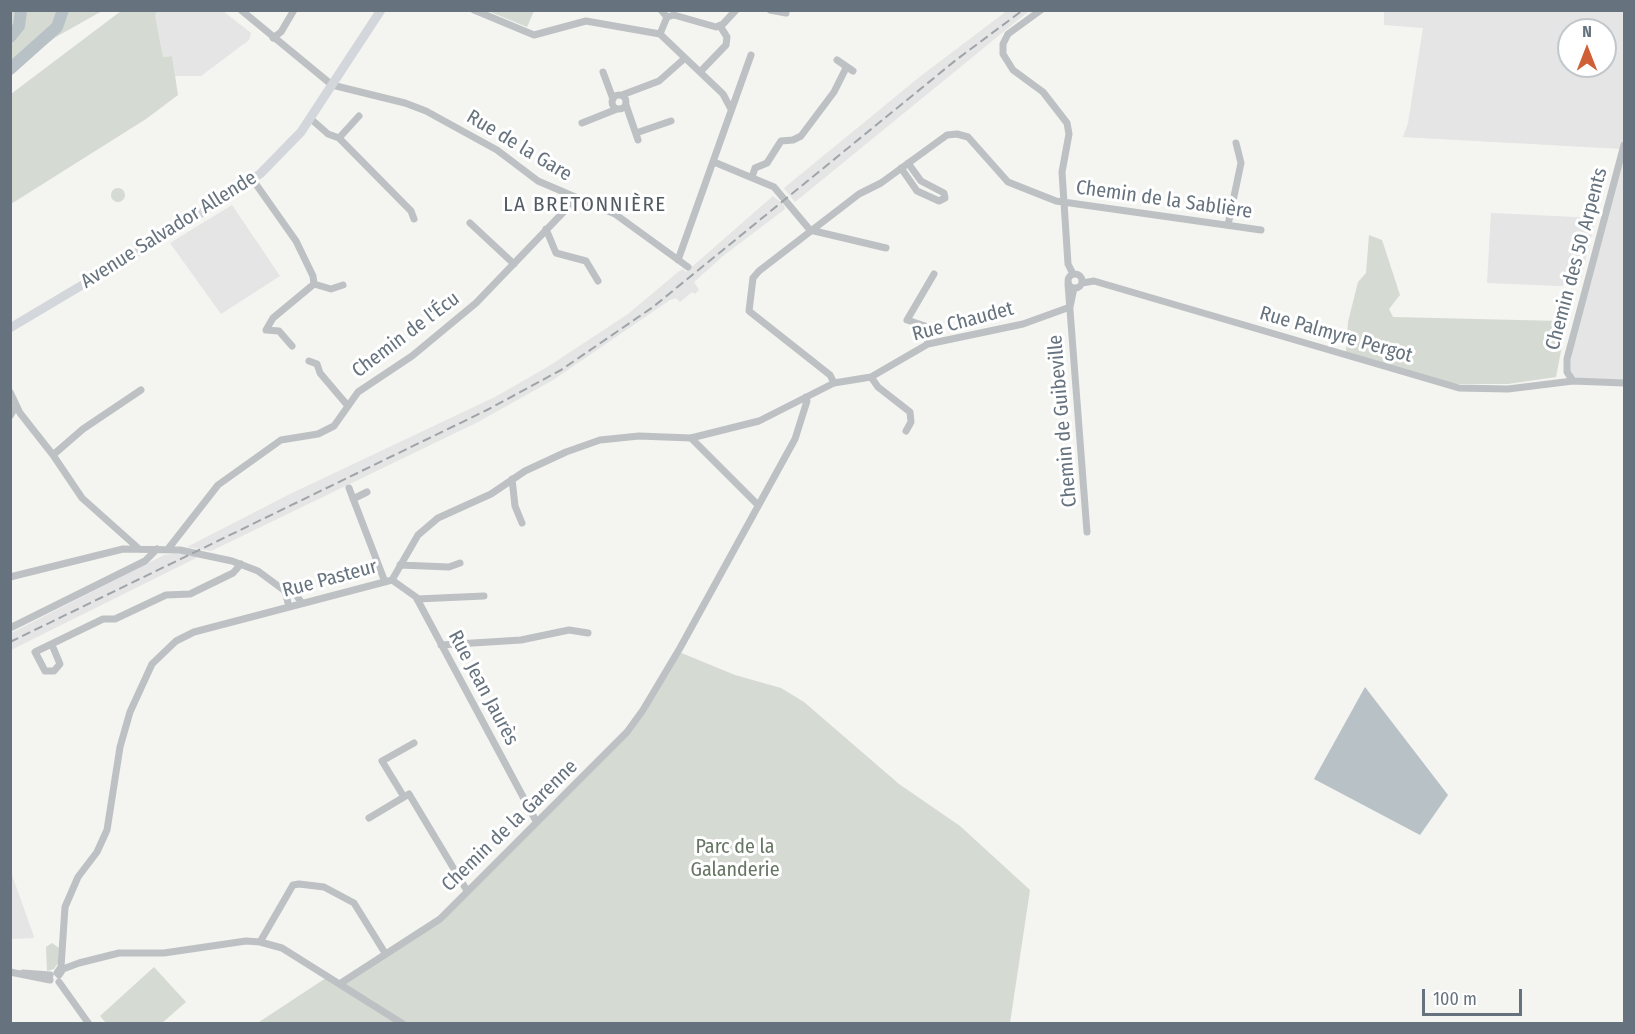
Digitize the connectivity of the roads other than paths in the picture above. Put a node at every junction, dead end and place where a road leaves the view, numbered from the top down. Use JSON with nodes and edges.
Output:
{"nodes":[{"id":1,"x":241,"y":10,"type":"edge"},
{"id":2,"x":294,"y":10,"type":"edge"},
{"id":3,"x":381,"y":10,"type":"edge"},
{"id":4,"x":474,"y":10,"type":"edge"},
{"id":5,"x":661,"y":10,"type":"edge"},
{"id":6,"x":736,"y":10,"type":"edge"},
{"id":7,"x":770,"y":10,"type":"edge"},
{"id":8,"x":1041,"y":10,"type":"edge"},
{"id":9,"x":786,"y":12,"type":"dead end"},
{"id":10,"x":673,"y":14,"type":"edge"},
{"id":11,"x":720,"y":26,"type":"junction"},
{"id":12,"x":660,"y":34,"type":"junction"},
{"id":13,"x":273,"y":38,"type":"junction"},
{"id":14,"x":752,"y":55,"type":"dead end"},
{"id":15,"x":685,"y":58,"type":"junction"},
{"id":16,"x":837,"y":60,"type":"dead end"},
{"id":17,"x":603,"y":72,"type":"dead end"},
{"id":18,"x":700,"y":72,"type":"junction"},
{"id":19,"x":332,"y":85,"type":"junction"},
{"id":20,"x":622,"y":95,"type":"junction"},
{"id":21,"x":613,"y":99,"type":"junction"},
{"id":22,"x":626,"y":105,"type":"junction"},
{"id":23,"x":617,"y":109,"type":"junction"},
{"id":24,"x":731,"y":109,"type":"junction"},
{"id":25,"x":359,"y":116,"type":"dead end"},
{"id":26,"x":311,"y":119,"type":"junction"},
{"id":27,"x":670,"y":121,"type":"dead end"},
{"id":28,"x":582,"y":123,"type":"dead end"},
{"id":29,"x":339,"y":138,"type":"junction"},
{"id":30,"x":1236,"y":143,"type":"dead end"},
{"id":31,"x":1624,"y":145,"type":"edge"},
{"id":32,"x":714,"y":162,"type":"junction"},
{"id":33,"x":908,"y":163,"type":"junction"},
{"id":34,"x":901,"y":168,"type":"junction"},
{"id":35,"x":752,"y":177,"type":"junction"},
{"id":36,"x":253,"y":180,"type":"junction"},
{"id":37,"x":577,"y":198,"type":"junction"},
{"id":38,"x":1064,"y":202,"type":"junction"},
{"id":39,"x":414,"y":219,"type":"dead end"},
{"id":40,"x":470,"y":223,"type":"dead end"},
{"id":41,"x":1228,"y":225,"type":"junction"},
{"id":42,"x":546,"y":229,"type":"junction"},
{"id":43,"x":810,"y":230,"type":"junction"},
{"id":44,"x":1261,"y":230,"type":"dead end"},
{"id":45,"x":886,"y":249,"type":"dead end"},
{"id":46,"x":678,"y":260,"type":"junction"},
{"id":47,"x":514,"y":264,"type":"junction"},
{"id":48,"x":688,"y":267,"type":"dead end"},
{"id":49,"x":934,"y":274,"type":"dead end"},
{"id":50,"x":1073,"y":274,"type":"junction"},
{"id":51,"x":1081,"y":280,"type":"junction"},
{"id":52,"x":598,"y":281,"type":"dead end"},
{"id":53,"x":314,"y":284,"type":"junction"},
{"id":54,"x":343,"y":285,"type":"dead end"},
{"id":55,"x":1071,"y":286,"type":"junction"},
{"id":56,"x":1070,"y":307,"type":"junction"},
{"id":57,"x":10,"y":328,"type":"edge"},
{"id":58,"x":928,"y":344,"type":"junction"},
{"id":59,"x":291,"y":346,"type":"dead end"},
{"id":60,"x":309,"y":361,"type":"dead end"},
{"id":61,"x":871,"y":377,"type":"junction"},
{"id":62,"x":1573,"y":381,"type":"junction"},
{"id":63,"x":1624,"y":382,"type":"edge"},
{"id":64,"x":834,"y":383,"type":"junction"},
{"id":65,"x":141,"y":390,"type":"dead end"},
{"id":66,"x":10,"y":392,"type":"edge"},
{"id":67,"x":806,"y":397,"type":"junction"},
{"id":68,"x":16,"y":406,"type":"junction"},
{"id":69,"x":348,"y":406,"type":"junction"},
{"id":70,"x":10,"y":416,"type":"edge"},
{"id":71,"x":906,"y":430,"type":"dead end"},
{"id":72,"x":691,"y":438,"type":"junction"},
{"id":73,"x":53,"y":455,"type":"junction"},
{"id":74,"x":512,"y":479,"type":"junction"},
{"id":75,"x":349,"y":488,"type":"dead end"},
{"id":76,"x":367,"y":492,"type":"dead end"},
{"id":77,"x":353,"y":499,"type":"junction"},
{"id":78,"x":757,"y":504,"type":"junction"},
{"id":79,"x":522,"y":523,"type":"dead end"},
{"id":80,"x":1087,"y":532,"type":"dead end"},
{"id":81,"x":138,"y":548,"type":"junction"},
{"id":82,"x":157,"y":549,"type":"junction"},
{"id":83,"x":168,"y":549,"type":"junction"},
{"id":84,"x":460,"y":563,"type":"dead end"},
{"id":85,"x":241,"y":564,"type":"junction"},
{"id":86,"x":400,"y":565,"type":"junction"},
{"id":87,"x":10,"y":577,"type":"edge"},
{"id":88,"x":388,"y":581,"type":"junction"},
{"id":89,"x":280,"y":586,"type":"junction"},
{"id":90,"x":484,"y":596,"type":"dead end"},
{"id":91,"x":417,"y":599,"type":"junction"},
{"id":92,"x":302,"y":603,"type":"junction"},
{"id":93,"x":289,"y":606,"type":"junction"},
{"id":94,"x":10,"y":628,"type":"edge"},
{"id":95,"x":588,"y":633,"type":"dead end"},
{"id":96,"x":52,"y":645,"type":"dead end"},
{"id":97,"x":441,"y":645,"type":"junction"},
{"id":98,"x":414,"y":743,"type":"dead end"},
{"id":99,"x":404,"y":797,"type":"junction"},
{"id":100,"x":369,"y":818,"type":"dead end"},
{"id":101,"x":536,"y":821,"type":"junction"},
{"id":102,"x":466,"y":889,"type":"junction"},
{"id":103,"x":260,"y":942,"type":"junction"},
{"id":104,"x":385,"y":953,"type":"junction"},
{"id":105,"x":10,"y":972,"type":"edge"},
{"id":106,"x":55,"y":977,"type":"junction"},
{"id":107,"x":341,"y":983,"type":"junction"},
{"id":108,"x":89,"y":1023,"type":"edge"},
{"id":109,"x":404,"y":1023,"type":"edge"}],
"edges":[{"from":1,"to":13,"type":"street"},
{"from":2,"to":13,"type":"street"},
{"from":3,"to":19,"type":"main road","name":"Avenue Salvador Allende"},
{"from":4,"to":12,"type":"street"},
{"from":5,"to":10,"type":"street"},
{"from":6,"to":11,"type":"street"},
{"from":7,"to":9,"type":"street"},
{"from":8,"to":38,"type":"street"},
{"from":10,"to":11,"type":"street"},
{"from":10,"to":12,"type":"street"},
{"from":11,"to":18,"type":"street"},
{"from":12,"to":15,"type":"street"},
{"from":13,"to":19,"type":"street"},
{"from":14,"to":24,"type":"street"},
{"from":15,"to":18,"type":"street"},
{"from":15,"to":20,"type":"street"},
{"from":16,"to":35,"type":"street"},
{"from":17,"to":21,"type":"street"},
{"from":18,"to":24,"type":"street"},
{"from":19,"to":26,"type":"main road","name":"Avenue Salvador Allende"},
{"from":19,"to":37,"type":"street","name":"Rue de la Gare"},
{"from":20,"to":21,"type":"street"},
{"from":20,"to":22,"type":"street"},
{"from":21,"to":23,"type":"street"},
{"from":22,"to":23,"type":"street"},
{"from":22,"to":27,"type":"street"},
{"from":23,"to":28,"type":"street"},
{"from":24,"to":32,"type":"street"},
{"from":25,"to":29,"type":"street"},
{"from":26,"to":29,"type":"street"},
{"from":26,"to":36,"type":"main road","name":"Avenue Salvador Allende"},
{"from":29,"to":39,"type":"street"},
{"from":30,"to":41,"type":"street"},
{"from":31,"to":62,"type":"street","name":"Chemin des 50 Arpents"},
{"from":32,"to":35,"type":"street"},
{"from":32,"to":46,"type":"street"},
{"from":33,"to":34,"type":"street","name":"Chemin de la Sablière"},
{"from":33,"to":34,"type":"street"},
{"from":33,"to":38,"type":"street","name":"Chemin de la Sablière"},
{"from":34,"to":43,"type":"street","name":"Chemin de la Sablière"},
{"from":35,"to":43,"type":"street"},
{"from":36,"to":53,"type":"street"},
{"from":36,"to":57,"type":"main road","name":"Avenue Salvador Allende"},
{"from":37,"to":42,"type":"street","name":"Chemin de l'Écu"},
{"from":37,"to":46,"type":"street","name":"Rue de la Gare"},
{"from":38,"to":41,"type":"street","name":"Chemin de la Sablière"},
{"from":38,"to":50,"type":"street"},
{"from":40,"to":47,"type":"street"},
{"from":41,"to":44,"type":"street","name":"Chemin de la Sablière"},
{"from":42,"to":47,"type":"street","name":"Chemin de l'Écu"},
{"from":42,"to":52,"type":"street"},
{"from":43,"to":45,"type":"street"},
{"from":43,"to":64,"type":"street","name":"Chemin de la Sablière"},
{"from":46,"to":48,"type":"street","name":"Rue de la Gare"},
{"from":47,"to":69,"type":"street","name":"Chemin de l'Écu"},
{"from":49,"to":58,"type":"street"},
{"from":50,"to":51,"type":"street"},
{"from":50,"to":55,"type":"street"},
{"from":51,"to":55,"type":"street"},
{"from":51,"to":62,"type":"street","name":"Rue Palmyre Pergot"},
{"from":53,"to":54,"type":"street"},
{"from":53,"to":59,"type":"street"},
{"from":55,"to":56,"type":"street"},
{"from":56,"to":58,"type":"street","name":"Rue Chaudet"},
{"from":56,"to":80,"type":"street","name":"Chemin de Guibeville"},
{"from":58,"to":61,"type":"street","name":"Rue Chaudet"},
{"from":60,"to":69,"type":"street"},
{"from":61,"to":64,"type":"street","name":"Rue Chaudet"},
{"from":61,"to":71,"type":"street"},
{"from":62,"to":63,"type":"street","name":"Rue Palmyre Pergot"},
{"from":64,"to":67,"type":"street","name":"Rue Pasteur"},
{"from":65,"to":73,"type":"street"},
{"from":66,"to":68,"type":"street"},
{"from":67,"to":72,"type":"street","name":"Rue Pasteur"},
{"from":67,"to":78,"type":"street","name":"Chemin de la Garenne"},
{"from":68,"to":70,"type":"street"},
{"from":68,"to":73,"type":"street"},
{"from":69,"to":83,"type":"street","name":"Chemin de l'Écu"},
{"from":72,"to":74,"type":"street","name":"Rue Pasteur"},
{"from":72,"to":78,"type":"street"},
{"from":73,"to":81,"type":"street"},
{"from":74,"to":79,"type":"street"},
{"from":74,"to":86,"type":"street","name":"Rue Pasteur"},
{"from":75,"to":77,"type":"street"},
{"from":76,"to":77,"type":"street"},
{"from":77,"to":88,"type":"street"},
{"from":78,"to":101,"type":"street","name":"Chemin de la Garenne"},
{"from":81,"to":82,"type":"street"},
{"from":81,"to":87,"type":"street"},
{"from":82,"to":83,"type":"street"},
{"from":82,"to":94,"type":"street"},
{"from":83,"to":85,"type":"street"},
{"from":84,"to":86,"type":"street"},
{"from":85,"to":89,"type":"street"},
{"from":85,"to":96,"type":"street"},
{"from":86,"to":88,"type":"street","name":"Rue Pasteur"},
{"from":88,"to":91,"type":"street","name":"Rue Jean Jaurès"},
{"from":88,"to":92,"type":"street","name":"Rue Pasteur"},
{"from":89,"to":92,"type":"street"},
{"from":89,"to":93,"type":"street"},
{"from":90,"to":91,"type":"street"},
{"from":91,"to":97,"type":"street","name":"Rue Jean Jaurès"},
{"from":92,"to":93,"type":"street","name":"Rue Pasteur"},
{"from":93,"to":106,"type":"street","name":"Rue Pasteur"},
{"from":95,"to":97,"type":"street"},
{"from":97,"to":101,"type":"street","name":"Rue Jean Jaurès"},
{"from":98,"to":99,"type":"street"},
{"from":99,"to":100,"type":"street"},
{"from":99,"to":102,"type":"street"},
{"from":101,"to":102,"type":"street","name":"Chemin de la Garenne"},
{"from":102,"to":104,"type":"street","name":"Chemin de la Garenne"},
{"from":103,"to":104,"type":"street"},
{"from":103,"to":106,"type":"street"},
{"from":103,"to":107,"type":"street"},
{"from":104,"to":107,"type":"street","name":"Chemin de la Garenne"},
{"from":105,"to":106,"type":"street"},
{"from":106,"to":108,"type":"street"},
{"from":107,"to":109,"type":"street"}]}
